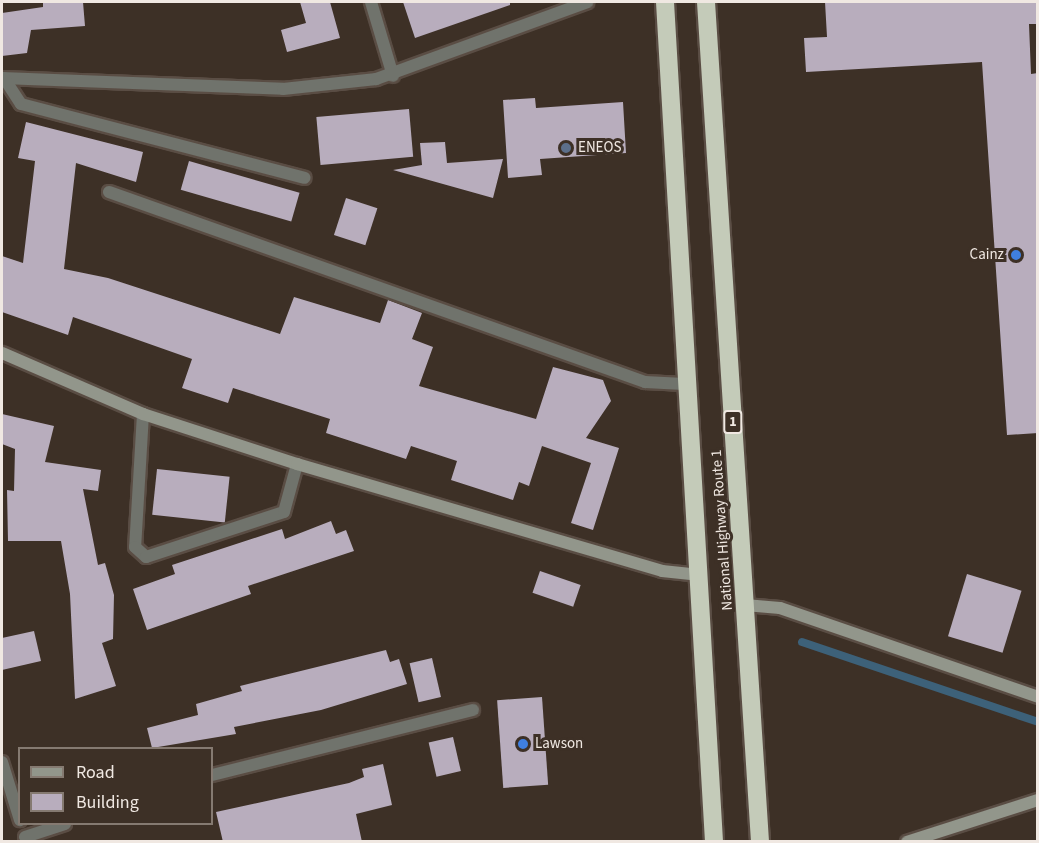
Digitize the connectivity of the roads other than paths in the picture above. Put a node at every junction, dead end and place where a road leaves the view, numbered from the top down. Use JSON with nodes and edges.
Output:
{"nodes":[{"id":1,"x":371,"y":2,"type":"edge"},
{"id":2,"x":587,"y":2,"type":"edge"},
{"id":3,"x":665,"y":2,"type":"edge"},
{"id":4,"x":706,"y":2,"type":"edge"},
{"id":5,"x":393,"y":76,"type":"junction"},
{"id":6,"x":3,"y":78,"type":"edge"},
{"id":7,"x":305,"y":177,"type":"dead end"},
{"id":8,"x":109,"y":192,"type":"dead end"},
{"id":9,"x":2,"y":353,"type":"edge"},
{"id":10,"x":684,"y":384,"type":"junction"},
{"id":11,"x":143,"y":414,"type":"junction"},
{"id":12,"x":297,"y":464,"type":"junction"},
{"id":13,"x":698,"y":575,"type":"junction"},
{"id":14,"x":745,"y":605,"type":"junction"},
{"id":15,"x":1038,"y":697,"type":"edge"},
{"id":16,"x":473,"y":710,"type":"dead end"},
{"id":17,"x":2,"y":762,"type":"edge"},
{"id":18,"x":213,"y":775,"type":"edge"},
{"id":19,"x":1038,"y":800,"type":"edge"},
{"id":20,"x":18,"y":815,"type":"edge"},
{"id":21,"x":61,"y":825,"type":"edge"},
{"id":22,"x":26,"y":839,"type":"edge"},
{"id":23,"x":714,"y":842,"type":"edge"},
{"id":24,"x":760,"y":842,"type":"edge"},
{"id":25,"x":907,"y":842,"type":"edge"}],
"edges":[{"from":1,"to":5,"type":"street"},
{"from":2,"to":5,"type":"street"},
{"from":3,"to":10,"type":"highway","name":"National Highway Route 1"},
{"from":4,"to":14,"type":"highway","name":"National Highway Route 1","number":"1"},
{"from":5,"to":6,"type":"street"},
{"from":6,"to":7,"type":"street"},
{"from":8,"to":10,"type":"street"},
{"from":9,"to":11,"type":"street"},
{"from":10,"to":13,"type":"highway","name":"National Highway Route 1"},
{"from":11,"to":12,"type":"street"},
{"from":11,"to":12,"type":"street"},
{"from":12,"to":13,"type":"street"},
{"from":13,"to":23,"type":"highway","name":"National Highway Route 1"},
{"from":14,"to":15,"type":"street"},
{"from":14,"to":24,"type":"highway","name":"National Highway Route 1","number":"1"},
{"from":16,"to":18,"type":"street"},
{"from":17,"to":20,"type":"street"},
{"from":19,"to":25,"type":"street"},
{"from":21,"to":22,"type":"street"}]}
